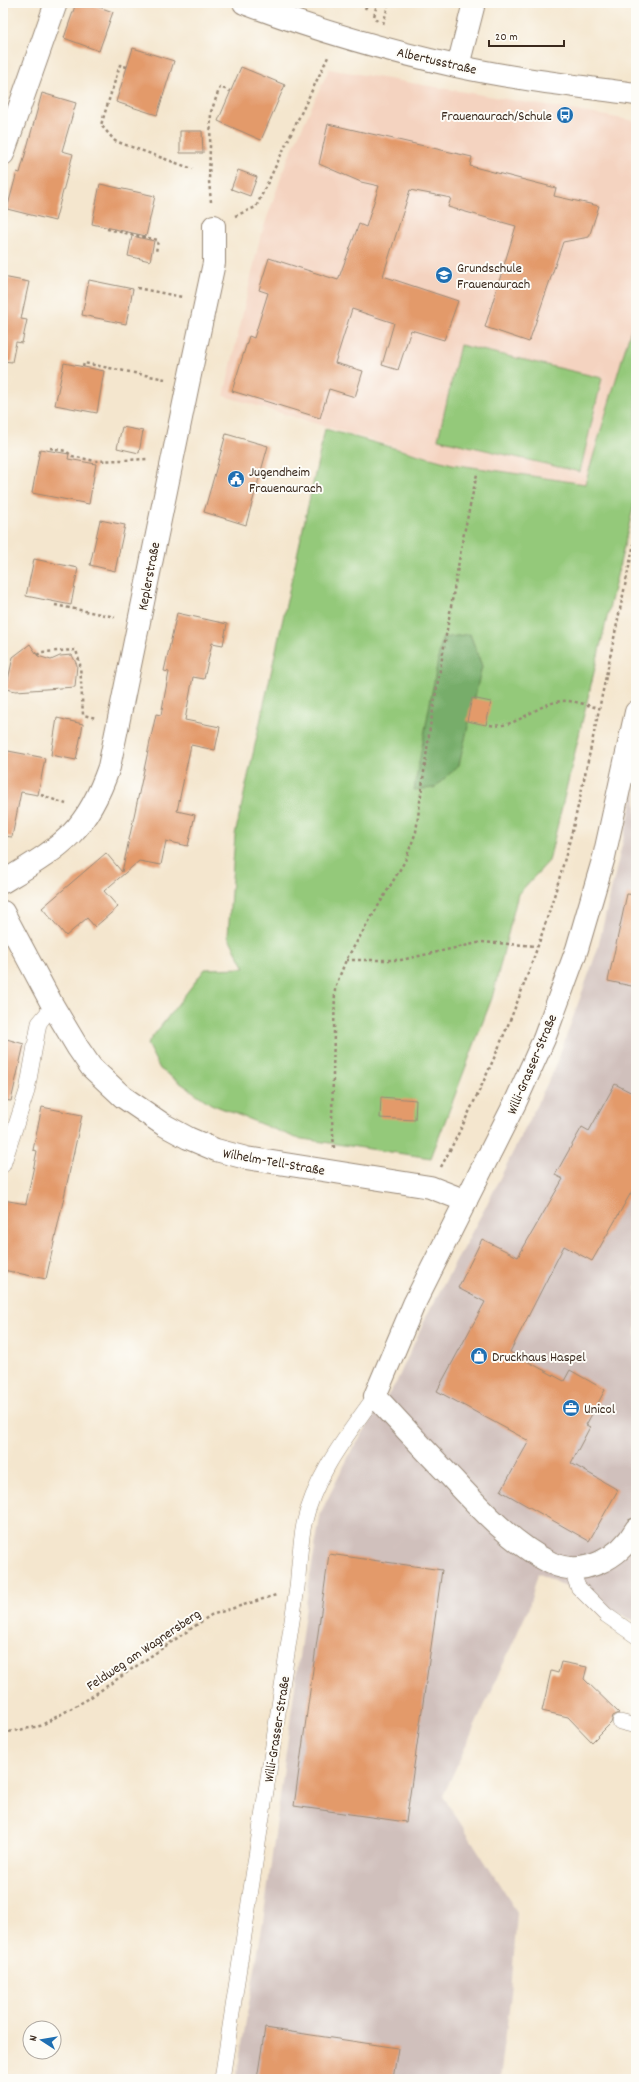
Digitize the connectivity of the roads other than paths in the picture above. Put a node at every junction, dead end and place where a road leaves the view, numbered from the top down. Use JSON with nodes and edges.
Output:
{"nodes":[{"id":1,"x":56,"y":3,"type":"edge"},
{"id":2,"x":244,"y":3,"type":"edge"},
{"id":3,"x":474,"y":3,"type":"edge"},
{"id":4,"x":458,"y":66,"type":"junction"},
{"id":5,"x":636,"y":94,"type":"edge"},
{"id":6,"x":3,"y":154,"type":"edge"},
{"id":7,"x":214,"y":226,"type":"road end"},
{"id":8,"x":636,"y":712,"type":"edge"},
{"id":9,"x":3,"y":882,"type":"edge"},
{"id":10,"x":3,"y":912,"type":"edge"},
{"id":11,"x":53,"y":1006,"type":"junction"},
{"id":12,"x":3,"y":1165,"type":"edge"},
{"id":13,"x":466,"y":1201,"type":"junction"},
{"id":14,"x":375,"y":1396,"type":"junction"},
{"id":15,"x":636,"y":1529,"type":"edge"},
{"id":16,"x":571,"y":1568,"type":"junction"},
{"id":17,"x":636,"y":1636,"type":"edge"},
{"id":18,"x":620,"y":1722,"type":"dead end"},
{"id":19,"x":636,"y":1726,"type":"edge"},
{"id":20,"x":222,"y":2079,"type":"edge"}],
"edges":[{"from":1,"to":6,"type":"street"},
{"from":2,"to":4,"type":"street","name":"Albertusstraße"},
{"from":3,"to":4,"type":"street"},
{"from":4,"to":5,"type":"street","name":"Albertusstraße"},
{"from":7,"to":9,"type":"street","name":"Keplerstraße"},
{"from":8,"to":13,"type":"street","name":"Willi-Grasser-Straße"},
{"from":10,"to":11,"type":"street","name":"Wilhelm-Tell-Straße"},
{"from":11,"to":12,"type":"lane"},
{"from":11,"to":13,"type":"street","name":"Wilhelm-Tell-Straße"},
{"from":13,"to":14,"type":"street","name":"Willi-Grasser-Straße"},
{"from":14,"to":16,"type":"street"},
{"from":14,"to":20,"type":"lane","name":"Willi-Grasser-Straße"},
{"from":15,"to":16,"type":"street"},
{"from":16,"to":17,"type":"lane"},
{"from":18,"to":19,"type":"lane"}]}
